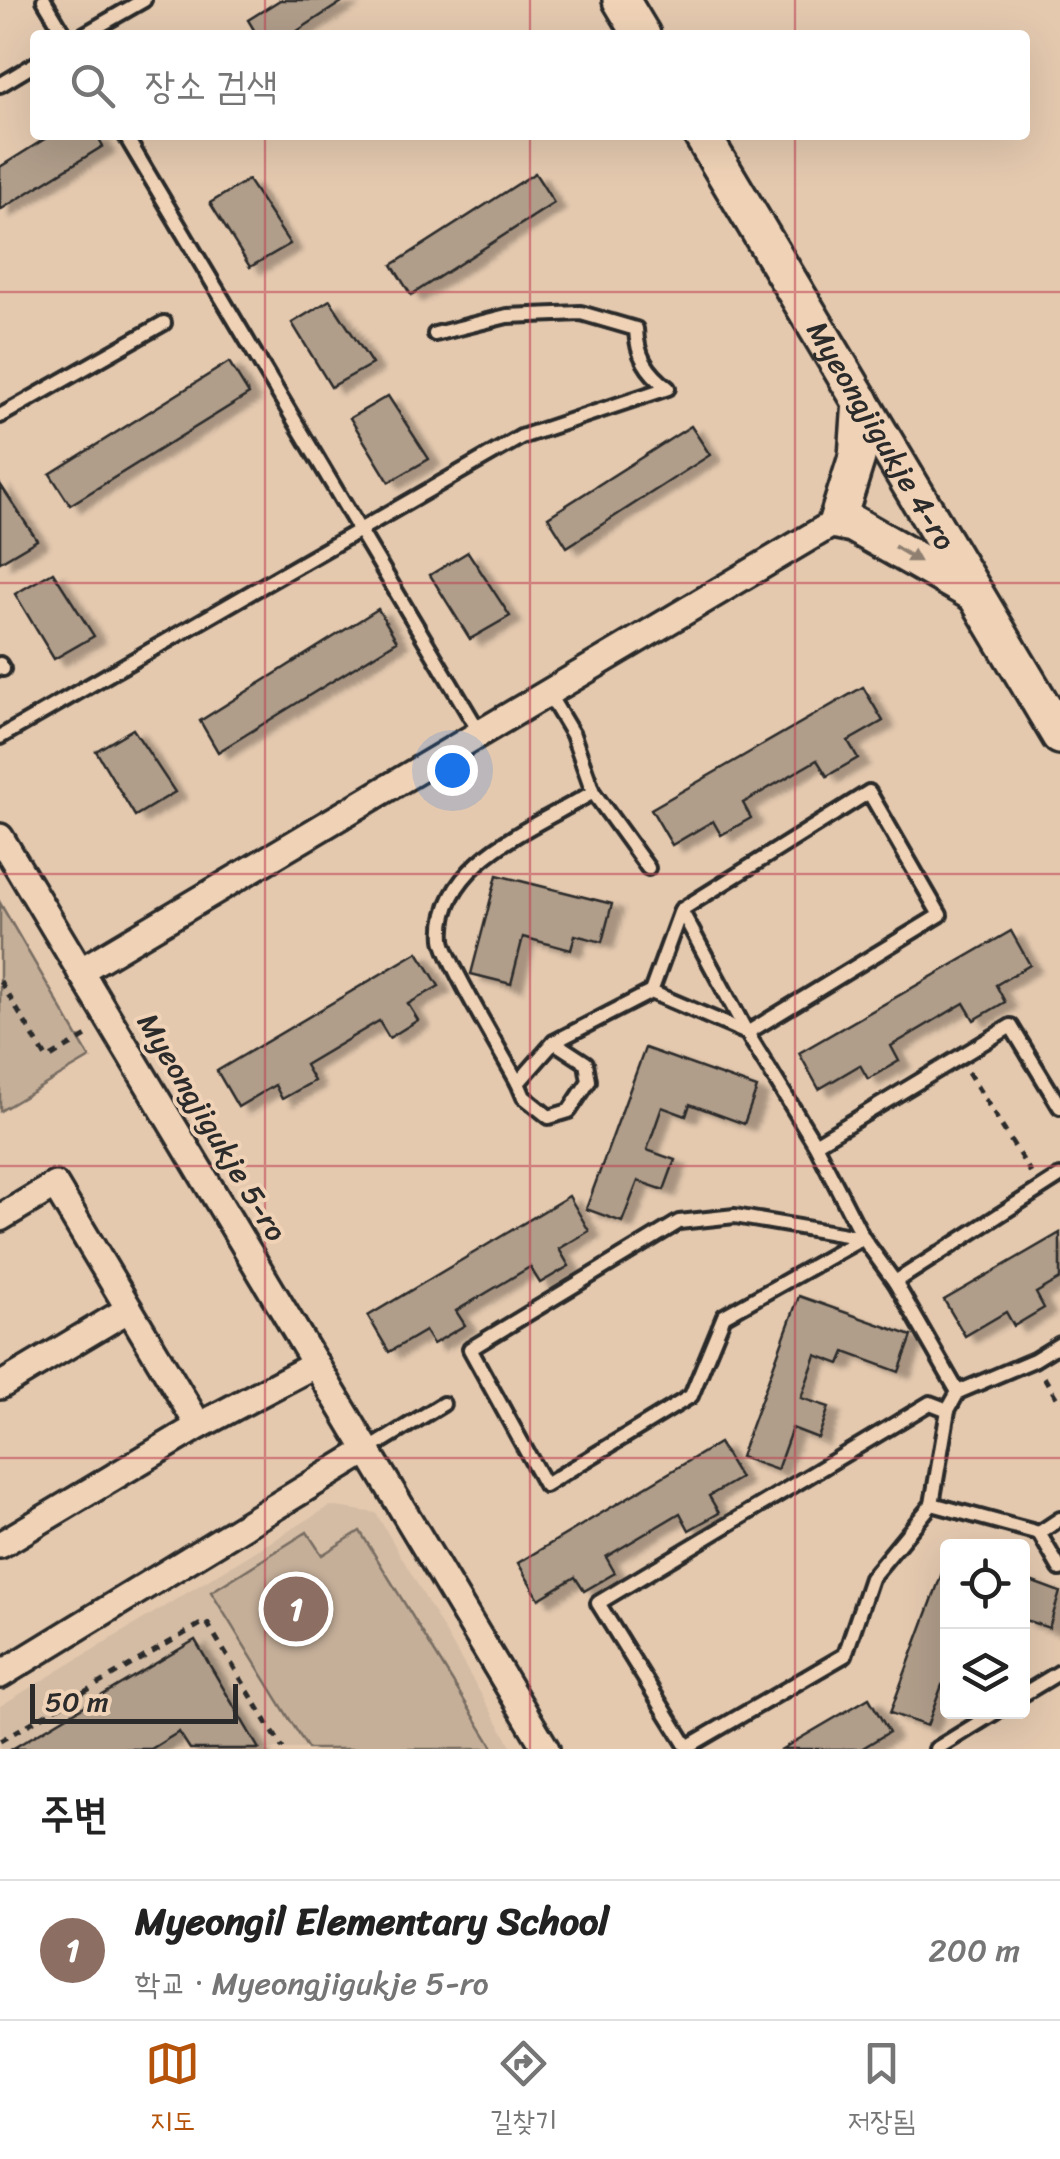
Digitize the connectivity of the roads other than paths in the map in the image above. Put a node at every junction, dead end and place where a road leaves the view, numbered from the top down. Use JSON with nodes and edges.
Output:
{"nodes":[{"id":1,"x":44,"y":0,"type":"edge"},
{"id":2,"x":144,"y":0,"type":"edge"},
{"id":3,"x":621,"y":0,"type":"edge"},
{"id":4,"x":62,"y":30,"type":"edge"},
{"id":5,"x":92,"y":30,"type":"edge"},
{"id":6,"x":639,"y":30,"type":"edge"},
{"id":7,"x":30,"y":67,"type":"edge"},
{"id":8,"x":0,"y":84,"type":"edge"},
{"id":9,"x":128,"y":140,"type":"edge"},
{"id":10,"x":705,"y":140,"type":"edge"},
{"id":11,"x":164,"y":323,"type":"dead end"},
{"id":12,"x":435,"y":334,"type":"dead end"},
{"id":13,"x":860,"y":402,"type":"junction"},
{"id":14,"x":0,"y":416,"type":"edge"},
{"id":15,"x":837,"y":521,"type":"junction"},
{"id":16,"x":360,"y":527,"type":"junction"},
{"id":17,"x":975,"y":594,"type":"junction"},
{"id":18,"x":548,"y":693,"type":"junction"},
{"id":19,"x":480,"y":734,"type":"junction"},
{"id":20,"x":1060,"y":736,"type":"edge"},
{"id":21,"x":0,"y":737,"type":"edge"},
{"id":22,"x":593,"y":792,"type":"junction"},
{"id":23,"x":0,"y":837,"type":"edge"},
{"id":24,"x":648,"y":868,"type":"dead end"},
{"id":25,"x":681,"y":910,"type":"junction"},
{"id":26,"x":80,"y":971,"type":"junction"},
{"id":27,"x":651,"y":992,"type":"junction"},
{"id":28,"x":747,"y":1033,"type":"junction"},
{"id":29,"x":554,"y":1042,"type":"junction"},
{"id":30,"x":518,"y":1082,"type":"junction"},
{"id":31,"x":1060,"y":1107,"type":"edge"},
{"id":32,"x":815,"y":1144,"type":"junction"},
{"id":33,"x":1060,"y":1176,"type":"edge"},
{"id":34,"x":0,"y":1218,"type":"edge"},
{"id":35,"x":862,"y":1238,"type":"junction"},
{"id":36,"x":895,"y":1282,"type":"junction"},
{"id":37,"x":130,"y":1310,"type":"junction"},
{"id":38,"x":1060,"y":1344,"type":"edge"},
{"id":39,"x":316,"y":1364,"type":"junction"},
{"id":40,"x":1,"y":1384,"type":"edge"},
{"id":41,"x":958,"y":1392,"type":"junction"},
{"id":42,"x":443,"y":1404,"type":"dead end"},
{"id":43,"x":948,"y":1410,"type":"junction"},
{"id":44,"x":199,"y":1426,"type":"junction"},
{"id":45,"x":368,"y":1450,"type":"junction"},
{"id":46,"x":932,"y":1504,"type":"junction"},
{"id":47,"x":1060,"y":1519,"type":"edge"},
{"id":48,"x":1039,"y":1534,"type":"junction"},
{"id":49,"x":0,"y":1545,"type":"edge"},
{"id":50,"x":1060,"y":1569,"type":"edge"},
{"id":51,"x":1060,"y":1672,"type":"edge"},
{"id":52,"x":0,"y":1676,"type":"edge"},
{"id":53,"x":1030,"y":1691,"type":"edge"},
{"id":54,"x":985,"y":1719,"type":"edge"},
{"id":55,"x":546,"y":1749,"type":"edge"},
{"id":56,"x":936,"y":1749,"type":"edge"}],
"edges":[{"from":1,"to":4,"type":"lane"},
{"from":2,"to":5,"type":"lane"},
{"from":3,"to":6,"type":"main road"},
{"from":7,"to":8,"type":"lane"},
{"from":9,"to":16,"type":"lane"},
{"from":10,"to":13,"type":"main road","name":"Myeongjigukje 4-ro"},
{"from":11,"to":14,"type":"lane"},
{"from":12,"to":16,"type":"lane"},
{"from":13,"to":15,"type":"main road"},
{"from":13,"to":17,"type":"main road","name":"Myeongjigukje 4-ro"},
{"from":15,"to":17,"type":"main road","one_way":true},
{"from":15,"to":18,"type":"street"},
{"from":16,"to":19,"type":"lane"},
{"from":16,"to":21,"type":"lane"},
{"from":17,"to":20,"type":"main road","name":"Myeongjigukje 4-ro"},
{"from":18,"to":19,"type":"street"},
{"from":18,"to":22,"type":"lane"},
{"from":19,"to":26,"type":"street"},
{"from":22,"to":24,"type":"lane"},
{"from":22,"to":30,"type":"lane"},
{"from":23,"to":26,"type":"street","name":"Myeongjigukje 5-ro"},
{"from":25,"to":27,"type":"lane"},
{"from":25,"to":28,"type":"lane"},
{"from":25,"to":28,"type":"lane"},
{"from":26,"to":39,"type":"street","name":"Myeongjigukje 5-ro"},
{"from":27,"to":28,"type":"lane"},
{"from":27,"to":29,"type":"lane"},
{"from":28,"to":32,"type":"lane"},
{"from":29,"to":30,"type":"lane"},
{"from":29,"to":30,"type":"lane"},
{"from":31,"to":32,"type":"lane"},
{"from":32,"to":35,"type":"lane"},
{"from":33,"to":36,"type":"lane"},
{"from":34,"to":37,"type":"street"},
{"from":35,"to":35,"type":"lane"},
{"from":35,"to":36,"type":"lane"},
{"from":36,"to":41,"type":"lane"},
{"from":37,"to":40,"type":"street"},
{"from":37,"to":44,"type":"street"},
{"from":38,"to":41,"type":"lane"},
{"from":39,"to":44,"type":"street"},
{"from":39,"to":45,"type":"street","name":"Myeongjigukje 5-ro"},
{"from":41,"to":43,"type":"lane"},
{"from":42,"to":45,"type":"lane"},
{"from":43,"to":46,"type":"lane"},
{"from":43,"to":46,"type":"lane"},
{"from":44,"to":49,"type":"street"},
{"from":45,"to":52,"type":"street"},
{"from":45,"to":55,"type":"street","name":"Myeongjigukje 5-ro"},
{"from":46,"to":48,"type":"lane"},
{"from":47,"to":48,"type":"lane"},
{"from":48,"to":50,"type":"lane"},
{"from":51,"to":53,"type":"lane"},
{"from":54,"to":56,"type":"lane"}]}
